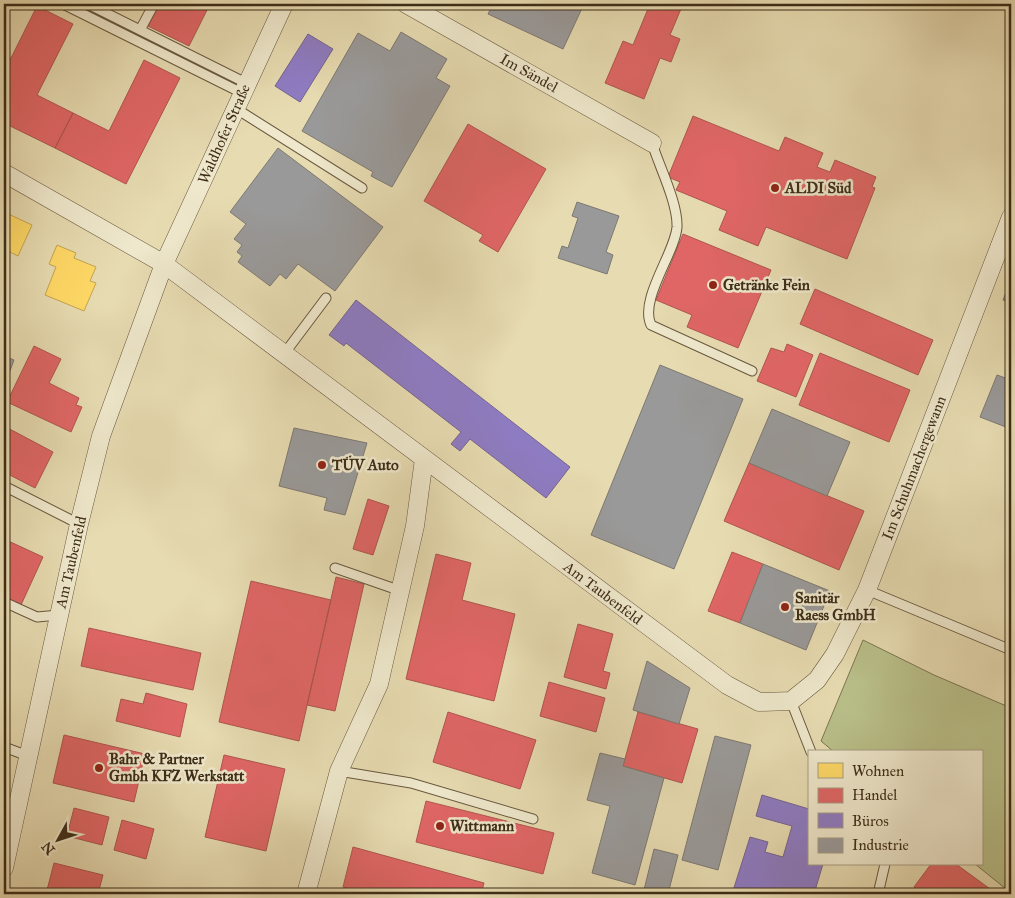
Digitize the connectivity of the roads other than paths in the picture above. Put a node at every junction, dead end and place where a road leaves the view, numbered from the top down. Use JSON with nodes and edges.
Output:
{"nodes":[{"id":1,"x":63,"y":4,"type":"edge"},
{"id":2,"x":88,"y":4,"type":"edge"},
{"id":3,"x":154,"y":4,"type":"edge"},
{"id":4,"x":284,"y":4,"type":"edge"},
{"id":5,"x":406,"y":4,"type":"edge"},
{"id":6,"x":140,"y":30,"type":"junction"},
{"id":7,"x":241,"y":95,"type":"junction"},
{"id":8,"x":652,"y":143,"type":"joint"},
{"id":9,"x":4,"y":173,"type":"edge"},
{"id":10,"x":362,"y":188,"type":"dead end"},
{"id":11,"x":1011,"y":218,"type":"edge"},
{"id":12,"x":164,"y":264,"type":"junction"},
{"id":13,"x":326,"y":298,"type":"dead end"},
{"id":14,"x":284,"y":354,"type":"junction"},
{"id":15,"x":752,"y":371,"type":"dead end"},
{"id":16,"x":424,"y":459,"type":"junction"},
{"id":17,"x":4,"y":486,"type":"edge"},
{"id":18,"x":79,"y":524,"type":"junction"},
{"id":19,"x":335,"y":568,"type":"dead end"},
{"id":20,"x":867,"y":590,"type":"junction"},
{"id":21,"x":401,"y":591,"type":"junction"},
{"id":22,"x":4,"y":602,"type":"edge"},
{"id":23,"x":59,"y":615,"type":"junction"},
{"id":24,"x":1011,"y":650,"type":"edge"},
{"id":25,"x":791,"y":701,"type":"junction"},
{"id":26,"x":4,"y":747,"type":"edge"},
{"id":27,"x":810,"y":750,"type":"edge"},
{"id":28,"x":28,"y":756,"type":"junction"},
{"id":29,"x":340,"y":772,"type":"junction"},
{"id":30,"x":533,"y":819,"type":"dead end"},
{"id":31,"x":885,"y":866,"type":"edge"},
{"id":32,"x":4,"y":868,"type":"edge"},
{"id":33,"x":306,"y":894,"type":"edge"},
{"id":34,"x":878,"y":894,"type":"edge"}],
"edges":[{"from":1,"to":7,"type":"lane"},
{"from":2,"to":6,"type":"lane"},
{"from":3,"to":6,"type":"lane"},
{"from":4,"to":7,"type":"street","name":"Waldhofer Straße"},
{"from":5,"to":8,"type":"street","name":"Im Sändel"},
{"from":6,"to":7,"type":"lane"},
{"from":7,"to":10,"type":"lane"},
{"from":7,"to":12,"type":"street","name":"Waldhofer Straße"},
{"from":8,"to":15,"type":"lane"},
{"from":9,"to":12,"type":"street","name":"Am Taubenfeld"},
{"from":11,"to":20,"type":"street","name":"Im Schuhmachergewann"},
{"from":12,"to":14,"type":"street","name":"Am Taubenfeld"},
{"from":12,"to":18,"type":"street","name":"Am Taubenfeld"},
{"from":13,"to":14,"type":"lane"},
{"from":14,"to":16,"type":"street","name":"Am Taubenfeld"},
{"from":16,"to":21,"type":"street"},
{"from":16,"to":25,"type":"street","name":"Am Taubenfeld"},
{"from":17,"to":18,"type":"lane"},
{"from":18,"to":23,"type":"street","name":"Am Taubenfeld"},
{"from":19,"to":21,"type":"lane"},
{"from":20,"to":24,"type":"lane"},
{"from":20,"to":25,"type":"street","name":"Im Schuhmachergewann"},
{"from":21,"to":29,"type":"street"},
{"from":22,"to":23,"type":"lane"},
{"from":23,"to":28,"type":"street","name":"Am Taubenfeld"},
{"from":25,"to":27,"type":"lane"},
{"from":26,"to":28,"type":"lane"},
{"from":28,"to":32,"type":"street","name":"Am Taubenfeld"},
{"from":29,"to":30,"type":"lane"},
{"from":29,"to":33,"type":"street"},
{"from":31,"to":34,"type":"lane"}]}
